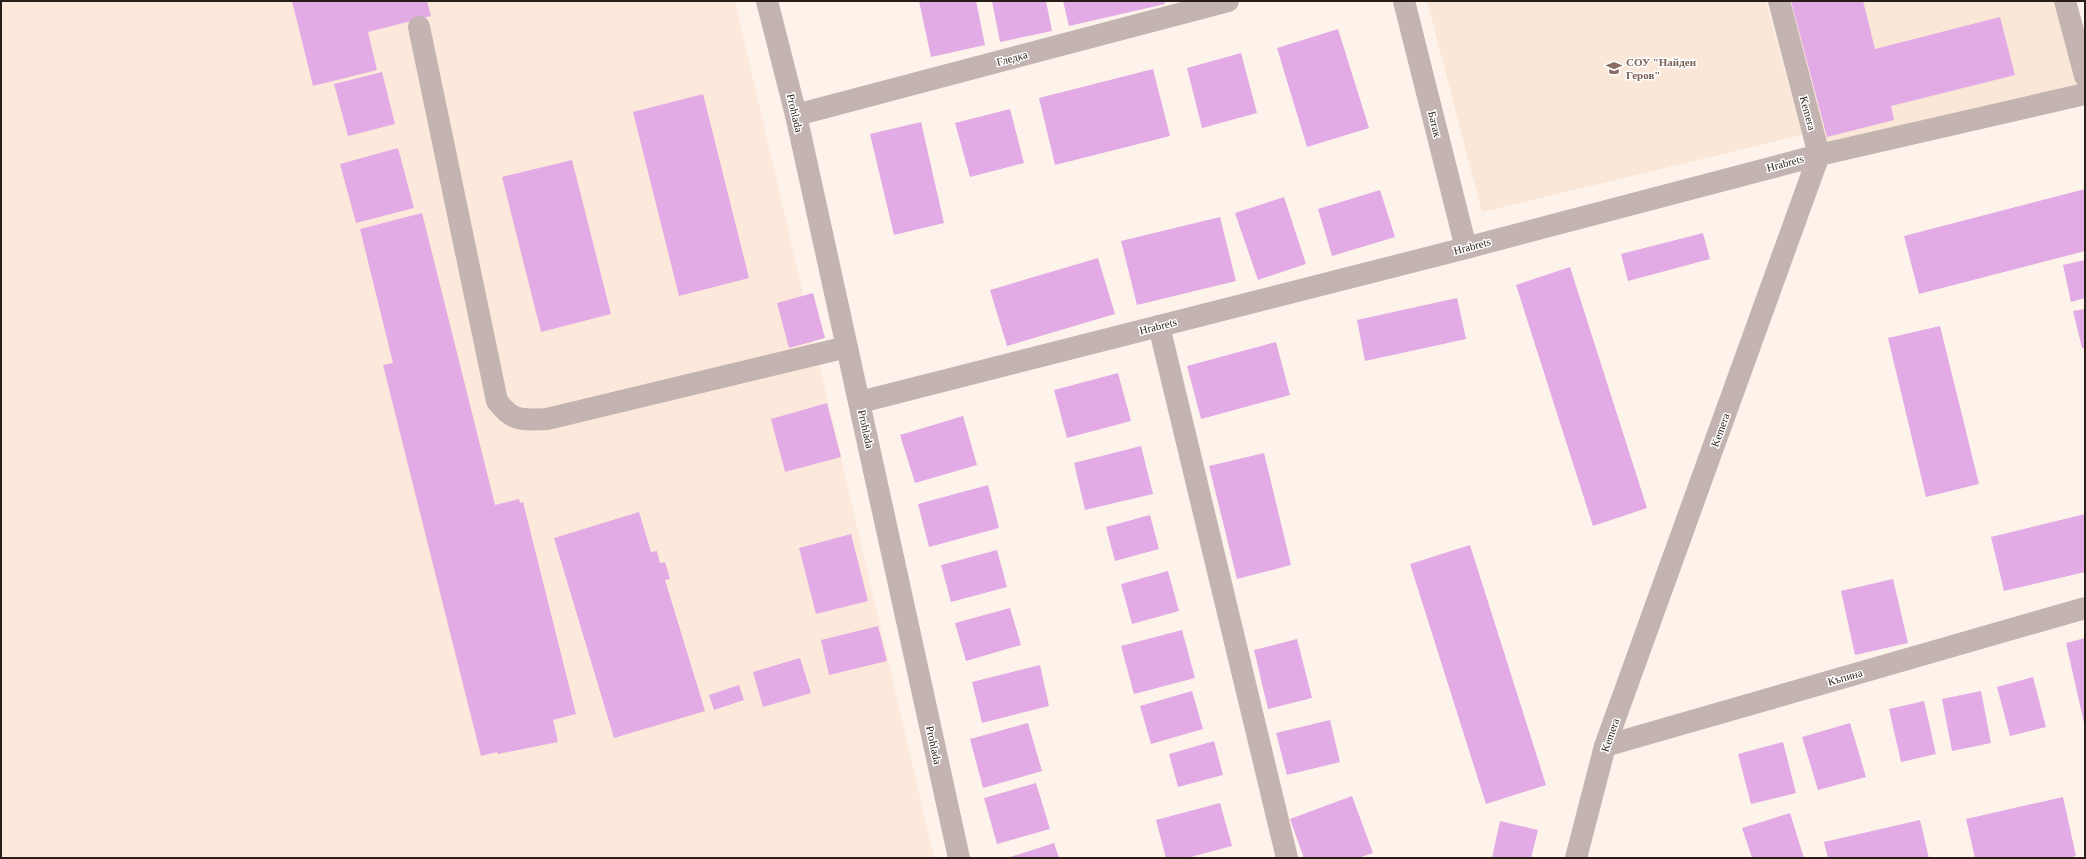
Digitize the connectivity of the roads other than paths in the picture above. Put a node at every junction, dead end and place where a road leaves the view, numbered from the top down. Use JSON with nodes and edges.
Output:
{"nodes":[{"id":1,"x":767,"y":1,"type":"edge"},
{"id":2,"x":1228,"y":1,"type":"edge"},
{"id":3,"x":1404,"y":1,"type":"edge"},
{"id":4,"x":1779,"y":1,"type":"edge"},
{"id":5,"x":2065,"y":1,"type":"edge"},
{"id":6,"x":419,"y":26,"type":"dead end"},
{"id":7,"x":2085,"y":76,"type":"edge"},
{"id":8,"x":2085,"y":94,"type":"edge"},
{"id":9,"x":796,"y":115,"type":"junction"},
{"id":10,"x":1819,"y":154,"type":"junction"},
{"id":11,"x":1466,"y":248,"type":"junction"},
{"id":12,"x":1159,"y":326,"type":"junction"},
{"id":13,"x":847,"y":347,"type":"junction"},
{"id":14,"x":860,"y":402,"type":"junction"},
{"id":15,"x":2085,"y":608,"type":"edge"},
{"id":16,"x":1605,"y":746,"type":"junction"},
{"id":17,"x":959,"y":858,"type":"edge"},
{"id":18,"x":1287,"y":858,"type":"edge"},
{"id":19,"x":1576,"y":858,"type":"edge"}],
"edges":[{"from":1,"to":9,"type":"street","name":"Prohlada"},
{"from":2,"to":9,"type":"street","name":"Гледка"},
{"from":3,"to":11,"type":"street","name":"Батак"},
{"from":4,"to":10,"type":"street","name":"Kemera"},
{"from":5,"to":7,"type":"street"},
{"from":6,"to":13,"type":"street"},
{"from":8,"to":10,"type":"street","name":"Hrabrets"},
{"from":9,"to":13,"type":"street","name":"Prohlada"},
{"from":10,"to":11,"type":"street","name":"Hrabrets"},
{"from":10,"to":16,"type":"street","name":"Kemera"},
{"from":11,"to":12,"type":"street","name":"Hrabrets"},
{"from":12,"to":14,"type":"street","name":"Hrabrets"},
{"from":12,"to":18,"type":"street"},
{"from":13,"to":14,"type":"street","name":"Prohlada"},
{"from":14,"to":17,"type":"street","name":"Prohlada"},
{"from":15,"to":16,"type":"street","name":"Къпина"},
{"from":16,"to":19,"type":"street","name":"Kemera"}]}
